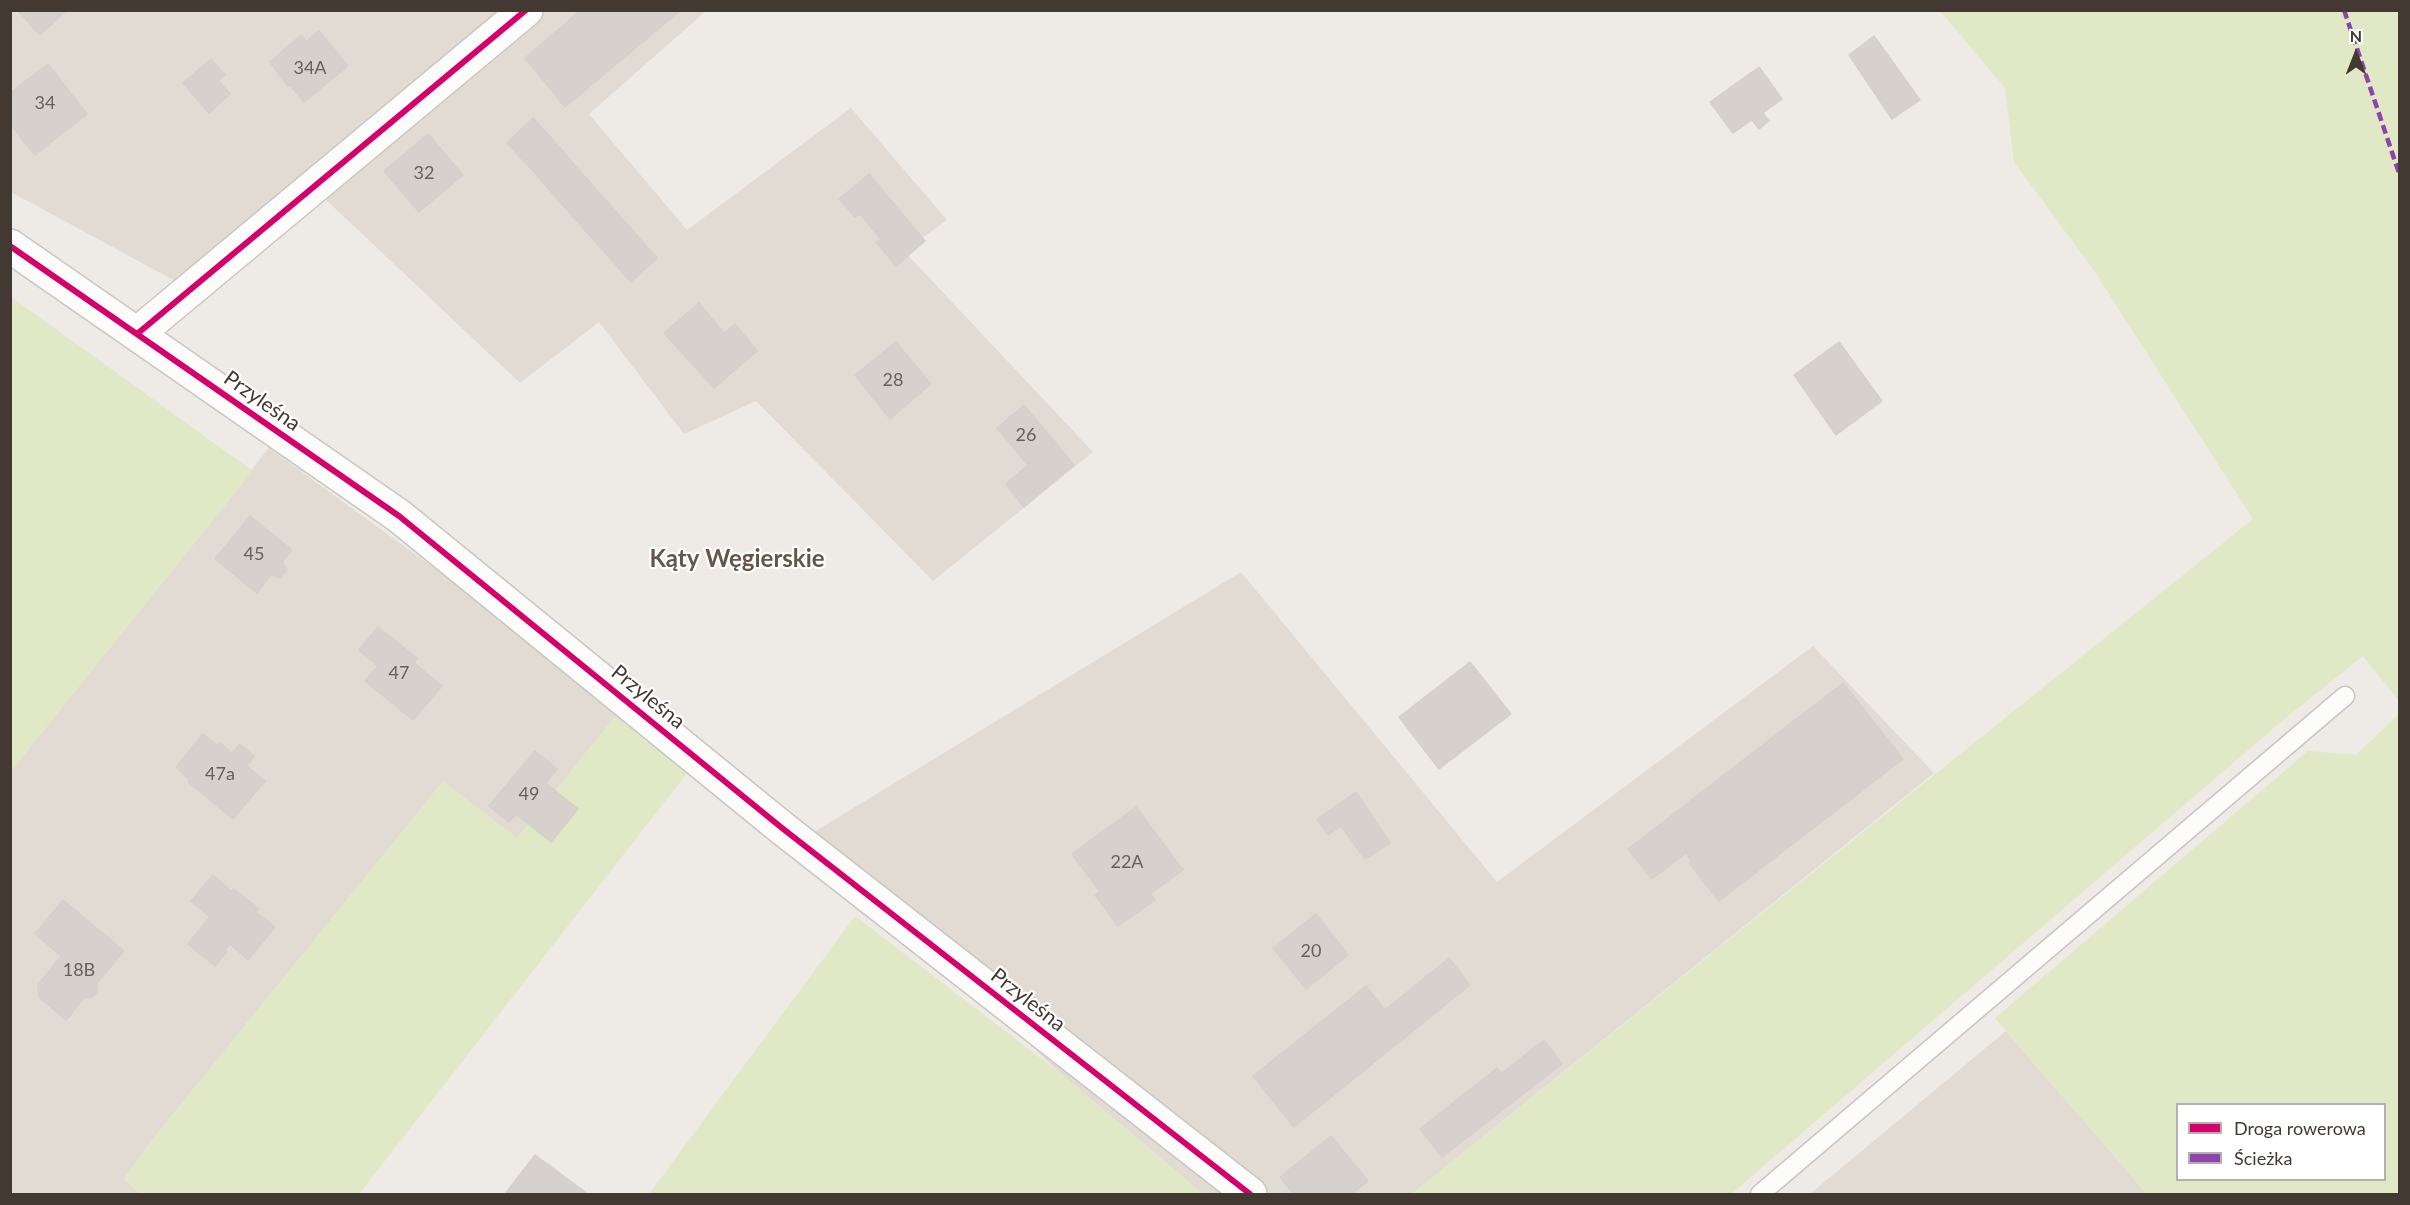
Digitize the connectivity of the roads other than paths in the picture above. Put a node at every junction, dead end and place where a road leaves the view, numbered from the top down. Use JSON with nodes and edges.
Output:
{"nodes":[{"id":1,"x":526,"y":10,"type":"edge"},
{"id":2,"x":10,"y":246,"type":"edge"},
{"id":3,"x":137,"y":334,"type":"junction"},
{"id":4,"x":2345,"y":696,"type":"dead end"},
{"id":5,"x":1250,"y":1194,"type":"edge"},
{"id":6,"x":1760,"y":1194,"type":"edge"}],
"edges":[{"from":1,"to":3,"type":"street"},
{"from":2,"to":3,"type":"street","name":"Przyleśna"},
{"from":3,"to":5,"type":"street","name":"Przyleśna"},
{"from":4,"to":6,"type":"lane"}]}
